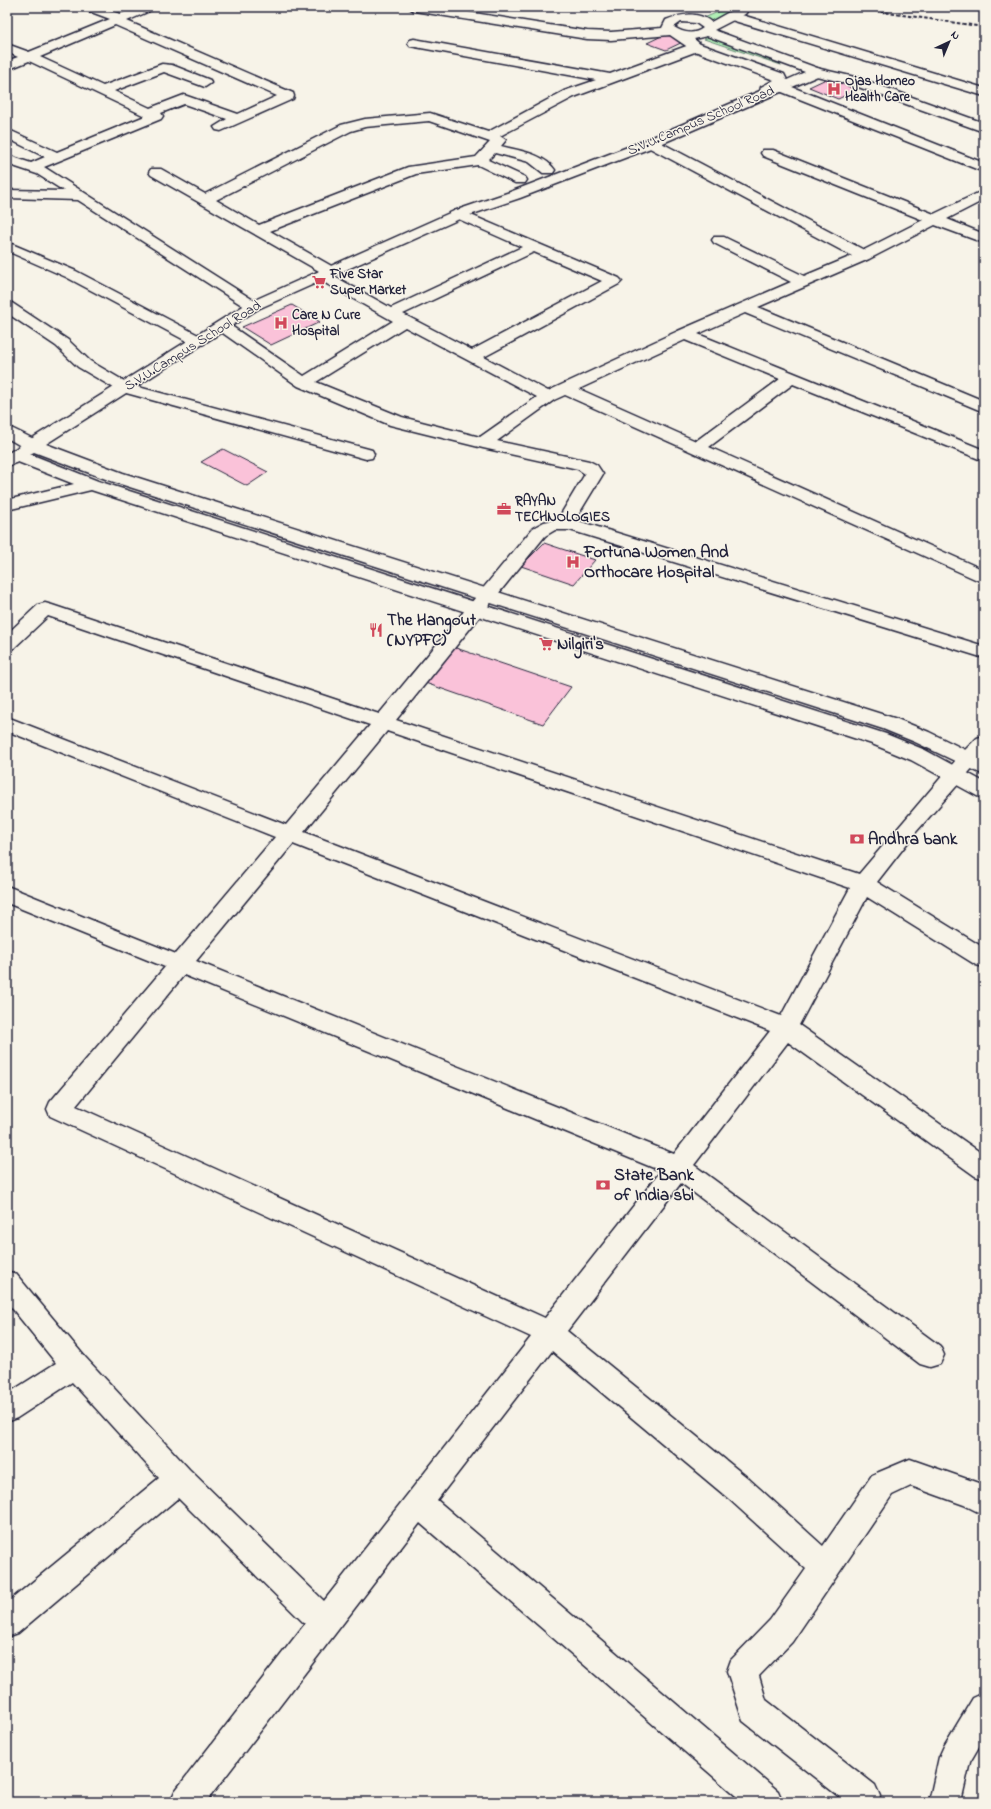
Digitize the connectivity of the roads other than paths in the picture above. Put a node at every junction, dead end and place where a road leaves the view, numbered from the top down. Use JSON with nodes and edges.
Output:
{"nodes":[{"id":1,"x":90,"y":7,"type":"edge"},
{"id":2,"x":148,"y":7,"type":"edge"},
{"id":3,"x":414,"y":7,"type":"edge"},
{"id":4,"x":453,"y":7,"type":"edge"},
{"id":5,"x":745,"y":7,"type":"edge"},
{"id":6,"x":706,"y":12,"type":"dead end"},
{"id":7,"x":732,"y":16,"type":"junction"},
{"id":8,"x":119,"y":20,"type":"junction"},
{"id":9,"x":677,"y":26,"type":"junction"},
{"id":10,"x":708,"y":30,"type":"junction"},
{"id":11,"x":414,"y":43,"type":"dead end"},
{"id":12,"x":696,"y":47,"type":"junction"},
{"id":13,"x":7,"y":48,"type":"edge"},
{"id":14,"x":30,"y":57,"type":"junction"},
{"id":15,"x":7,"y":66,"type":"edge"},
{"id":16,"x":816,"y":72,"type":"junction"},
{"id":17,"x":612,"y":79,"type":"junction"},
{"id":18,"x":205,"y":83,"type":"dead end"},
{"id":19,"x":782,"y":87,"type":"junction"},
{"id":20,"x":103,"y":91,"type":"junction"},
{"id":21,"x":984,"y":92,"type":"edge"},
{"id":22,"x":150,"y":113,"type":"junction"},
{"id":23,"x":239,"y":119,"type":"junction"},
{"id":24,"x":221,"y":127,"type":"dead end"},
{"id":25,"x":984,"y":128,"type":"edge"},
{"id":26,"x":7,"y":133,"type":"edge"},
{"id":27,"x":491,"y":142,"type":"junction"},
{"id":28,"x":652,"y":143,"type":"junction"},
{"id":29,"x":768,"y":153,"type":"dead end"},
{"id":30,"x":57,"y":157,"type":"junction"},
{"id":31,"x":7,"y":159,"type":"edge"},
{"id":32,"x":480,"y":160,"type":"junction"},
{"id":33,"x":32,"y":168,"type":"junction"},
{"id":34,"x":984,"y":168,"type":"edge"},
{"id":35,"x":548,"y":170,"type":"junction"},
{"id":36,"x":156,"y":172,"type":"dead end"},
{"id":37,"x":520,"y":180,"type":"junction"},
{"id":38,"x":7,"y":194,"type":"edge"},
{"id":39,"x":984,"y":194,"type":"edge"},
{"id":40,"x":81,"y":196,"type":"junction"},
{"id":41,"x":205,"y":200,"type":"junction"},
{"id":42,"x":476,"y":207,"type":"junction"},
{"id":43,"x":459,"y":214,"type":"junction"},
{"id":44,"x":936,"y":219,"type":"junction"},
{"id":45,"x":259,"y":230,"type":"junction"},
{"id":46,"x":984,"y":238,"type":"edge"},
{"id":47,"x":719,"y":240,"type":"dead end"},
{"id":48,"x":7,"y":246,"type":"edge"},
{"id":49,"x":533,"y":247,"type":"junction"},
{"id":50,"x":864,"y":256,"type":"junction"},
{"id":51,"x":326,"y":273,"type":"junction"},
{"id":52,"x":804,"y":282,"type":"junction"},
{"id":53,"x":7,"y":306,"type":"edge"},
{"id":54,"x":253,"y":306,"type":"junction"},
{"id":55,"x":745,"y":307,"type":"junction"},
{"id":56,"x":397,"y":317,"type":"junction"},
{"id":57,"x":222,"y":326,"type":"junction"},
{"id":58,"x":684,"y":334,"type":"junction"},
{"id":59,"x":198,"y":341,"type":"junction"},
{"id":60,"x":473,"y":356,"type":"junction"},
{"id":61,"x":792,"y":377,"type":"junction"},
{"id":62,"x":304,"y":383,"type":"junction"},
{"id":63,"x":125,"y":388,"type":"junction"},
{"id":64,"x":565,"y":389,"type":"junction"},
{"id":65,"x":548,"y":398,"type":"junction"},
{"id":66,"x":984,"y":407,"type":"edge"},
{"id":67,"x":7,"y":431,"type":"edge"},
{"id":68,"x":483,"y":443,"type":"junction"},
{"id":69,"x":32,"y":445,"type":"junction"},
{"id":70,"x":698,"y":448,"type":"junction"},
{"id":71,"x":366,"y":454,"type":"dead end"},
{"id":72,"x":984,"y":456,"type":"edge"},
{"id":73,"x":12,"y":458,"type":"edge"},
{"id":74,"x":92,"y":485,"type":"junction"},
{"id":75,"x":7,"y":505,"type":"edge"},
{"id":76,"x":564,"y":524,"type":"junction"},
{"id":77,"x":984,"y":577,"type":"edge"},
{"id":78,"x":482,"y":601,"type":"junction"},
{"id":79,"x":7,"y":644,"type":"edge"},
{"id":80,"x":984,"y":652,"type":"edge"},
{"id":81,"x":383,"y":723,"type":"junction"},
{"id":82,"x":7,"y":724,"type":"edge"},
{"id":83,"x":984,"y":743,"type":"edge"},
{"id":84,"x":969,"y":767,"type":"edge"},
{"id":85,"x":984,"y":791,"type":"edge"},
{"id":86,"x":290,"y":835,"type":"junction"},
{"id":87,"x":863,"y":884,"type":"junction"},
{"id":88,"x":7,"y":894,"type":"edge"},
{"id":89,"x":984,"y":959,"type":"edge"},
{"id":90,"x":180,"y":965,"type":"junction"},
{"id":91,"x":786,"y":1028,"type":"junction"},
{"id":92,"x":678,"y":1167,"type":"junction"},
{"id":93,"x":984,"y":1169,"type":"edge"},
{"id":94,"x":7,"y":1282,"type":"edge"},
{"id":95,"x":550,"y":1333,"type":"junction"},
{"id":96,"x":930,"y":1355,"type":"dead end"},
{"id":97,"x":75,"y":1366,"type":"junction"},
{"id":98,"x":7,"y":1409,"type":"edge"},
{"id":99,"x":179,"y":1479,"type":"junction"},
{"id":100,"x":984,"y":1501,"type":"edge"},
{"id":101,"x":418,"y":1503,"type":"junction"},
{"id":102,"x":825,"y":1567,"type":"junction"},
{"id":103,"x":7,"y":1622,"type":"edge"},
{"id":104,"x":325,"y":1623,"type":"junction"},
{"id":105,"x":984,"y":1709,"type":"edge"},
{"id":106,"x":864,"y":1796,"type":"dead end"},
{"id":107,"x":186,"y":1802,"type":"edge"},
{"id":108,"x":767,"y":1802,"type":"edge"},
{"id":109,"x":945,"y":1802,"type":"edge"}],
"edges":[{"from":1,"to":8,"type":"street"},
{"from":2,"to":8,"type":"street"},
{"from":3,"to":9,"type":"street"},
{"from":4,"to":9,"type":"street"},
{"from":5,"to":7,"type":"street"},
{"from":6,"to":9,"type":"street"},
{"from":7,"to":10,"type":"street"},
{"from":7,"to":21,"type":"street"},
{"from":8,"to":14,"type":"street"},
{"from":8,"to":23,"type":"street"},
{"from":9,"to":10,"type":"street"},
{"from":9,"to":10,"type":"street","name":"S.V.U.Campus School Road"},
{"from":9,"to":12,"type":"street","name":"S.V.U.Campus School Road"},
{"from":10,"to":16,"type":"street","name":"S.V.U.Campus School Road"},
{"from":11,"to":17,"type":"street"},
{"from":12,"to":17,"type":"street"},
{"from":12,"to":35,"type":"street","name":"S.V.U.Campus School Road"},
{"from":13,"to":14,"type":"street"},
{"from":14,"to":15,"type":"street"},
{"from":14,"to":20,"type":"street"},
{"from":16,"to":19,"type":"street","name":"S.V.U.Campus School Road"},
{"from":16,"to":25,"type":"street"},
{"from":17,"to":27,"type":"street"},
{"from":18,"to":20,"type":"street"},
{"from":19,"to":28,"type":"street","name":"S.V.U.Campus School Road"},
{"from":19,"to":34,"type":"street"},
{"from":20,"to":22,"type":"street"},
{"from":22,"to":23,"type":"street"},
{"from":22,"to":30,"type":"street"},
{"from":23,"to":24,"type":"street"},
{"from":26,"to":30,"type":"street"},
{"from":27,"to":32,"type":"street"},
{"from":27,"to":35,"type":"street"},
{"from":27,"to":41,"type":"street"},
{"from":28,"to":42,"type":"street","name":"S.V.U.Campus School Road"},
{"from":28,"to":50,"type":"street"},
{"from":29,"to":44,"type":"street"},
{"from":30,"to":33,"type":"street"},
{"from":31,"to":33,"type":"street"},
{"from":32,"to":37,"type":"street"},
{"from":32,"to":45,"type":"street"},
{"from":33,"to":40,"type":"street"},
{"from":35,"to":37,"type":"street","name":"S.V.U.Campus School Road"},
{"from":36,"to":41,"type":"street"},
{"from":37,"to":42,"type":"street","name":"S.V.U.Campus School Road"},
{"from":38,"to":40,"type":"street"},
{"from":39,"to":44,"type":"street"},
{"from":40,"to":54,"type":"street"},
{"from":41,"to":45,"type":"street"},
{"from":42,"to":43,"type":"street","name":"S.V.U.Campus School Road"},
{"from":43,"to":49,"type":"street"},
{"from":43,"to":51,"type":"street","name":"S.V.U.Campus School Road"},
{"from":44,"to":46,"type":"street"},
{"from":44,"to":50,"type":"street"},
{"from":45,"to":51,"type":"street"},
{"from":47,"to":52,"type":"street"},
{"from":48,"to":59,"type":"street"},
{"from":49,"to":56,"type":"street"},
{"from":49,"to":60,"type":"street"},
{"from":50,"to":52,"type":"street"},
{"from":51,"to":54,"type":"street","name":"S.V.U.Campus School Road"},
{"from":51,"to":56,"type":"street"},
{"from":52,"to":55,"type":"street"},
{"from":53,"to":63,"type":"street"},
{"from":54,"to":57,"type":"street","name":"S.V.U.Campus School Road"},
{"from":55,"to":58,"type":"street"},
{"from":55,"to":66,"type":"street"},
{"from":56,"to":60,"type":"street"},
{"from":56,"to":62,"type":"street"},
{"from":57,"to":59,"type":"street","name":"S.V.U.Campus School Road"},
{"from":57,"to":62,"type":"street"},
{"from":58,"to":61,"type":"street"},
{"from":58,"to":64,"type":"street"},
{"from":59,"to":63,"type":"street","name":"S.V.U.Campus School Road"},
{"from":60,"to":65,"type":"street"},
{"from":61,"to":70,"type":"street"},
{"from":61,"to":72,"type":"street"},
{"from":62,"to":68,"type":"street"},
{"from":63,"to":69,"type":"street","name":"S.V.U.Campus School Road"},
{"from":63,"to":71,"type":"street"},
{"from":64,"to":65,"type":"street"},
{"from":64,"to":70,"type":"street"},
{"from":65,"to":68,"type":"street"},
{"from":67,"to":69,"type":"street"},
{"from":68,"to":76,"type":"street"},
{"from":69,"to":73,"type":"street","name":"S.V.U.Campus School Road"},
{"from":69,"to":78,"type":"street"},
{"from":70,"to":77,"type":"street"},
{"from":73,"to":74,"type":"street"},
{"from":74,"to":75,"type":"street"},
{"from":74,"to":78,"type":"street"},
{"from":76,"to":78,"type":"street"},
{"from":76,"to":80,"type":"street"},
{"from":78,"to":81,"type":"street"},
{"from":78,"to":84,"type":"street"},
{"from":79,"to":81,"type":"street"},
{"from":81,"to":86,"type":"street"},
{"from":81,"to":87,"type":"street"},
{"from":82,"to":86,"type":"street"},
{"from":83,"to":84,"type":"street"},
{"from":84,"to":85,"type":"street"},
{"from":84,"to":87,"type":"street"},
{"from":86,"to":90,"type":"street"},
{"from":86,"to":91,"type":"street"},
{"from":87,"to":89,"type":"street"},
{"from":87,"to":91,"type":"street"},
{"from":88,"to":90,"type":"street"},
{"from":90,"to":92,"type":"street"},
{"from":90,"to":95,"type":"street"},
{"from":91,"to":92,"type":"street"},
{"from":91,"to":93,"type":"street"},
{"from":92,"to":95,"type":"street"},
{"from":92,"to":96,"type":"street"},
{"from":94,"to":97,"type":"street"},
{"from":95,"to":101,"type":"street"},
{"from":95,"to":102,"type":"street"},
{"from":97,"to":98,"type":"street"},
{"from":97,"to":99,"type":"street"},
{"from":99,"to":103,"type":"street"},
{"from":99,"to":104,"type":"street"},
{"from":100,"to":102,"type":"street"},
{"from":101,"to":104,"type":"street"},
{"from":101,"to":108,"type":"street"},
{"from":102,"to":106,"type":"street"},
{"from":104,"to":107,"type":"street"},
{"from":105,"to":109,"type":"street"}]}
